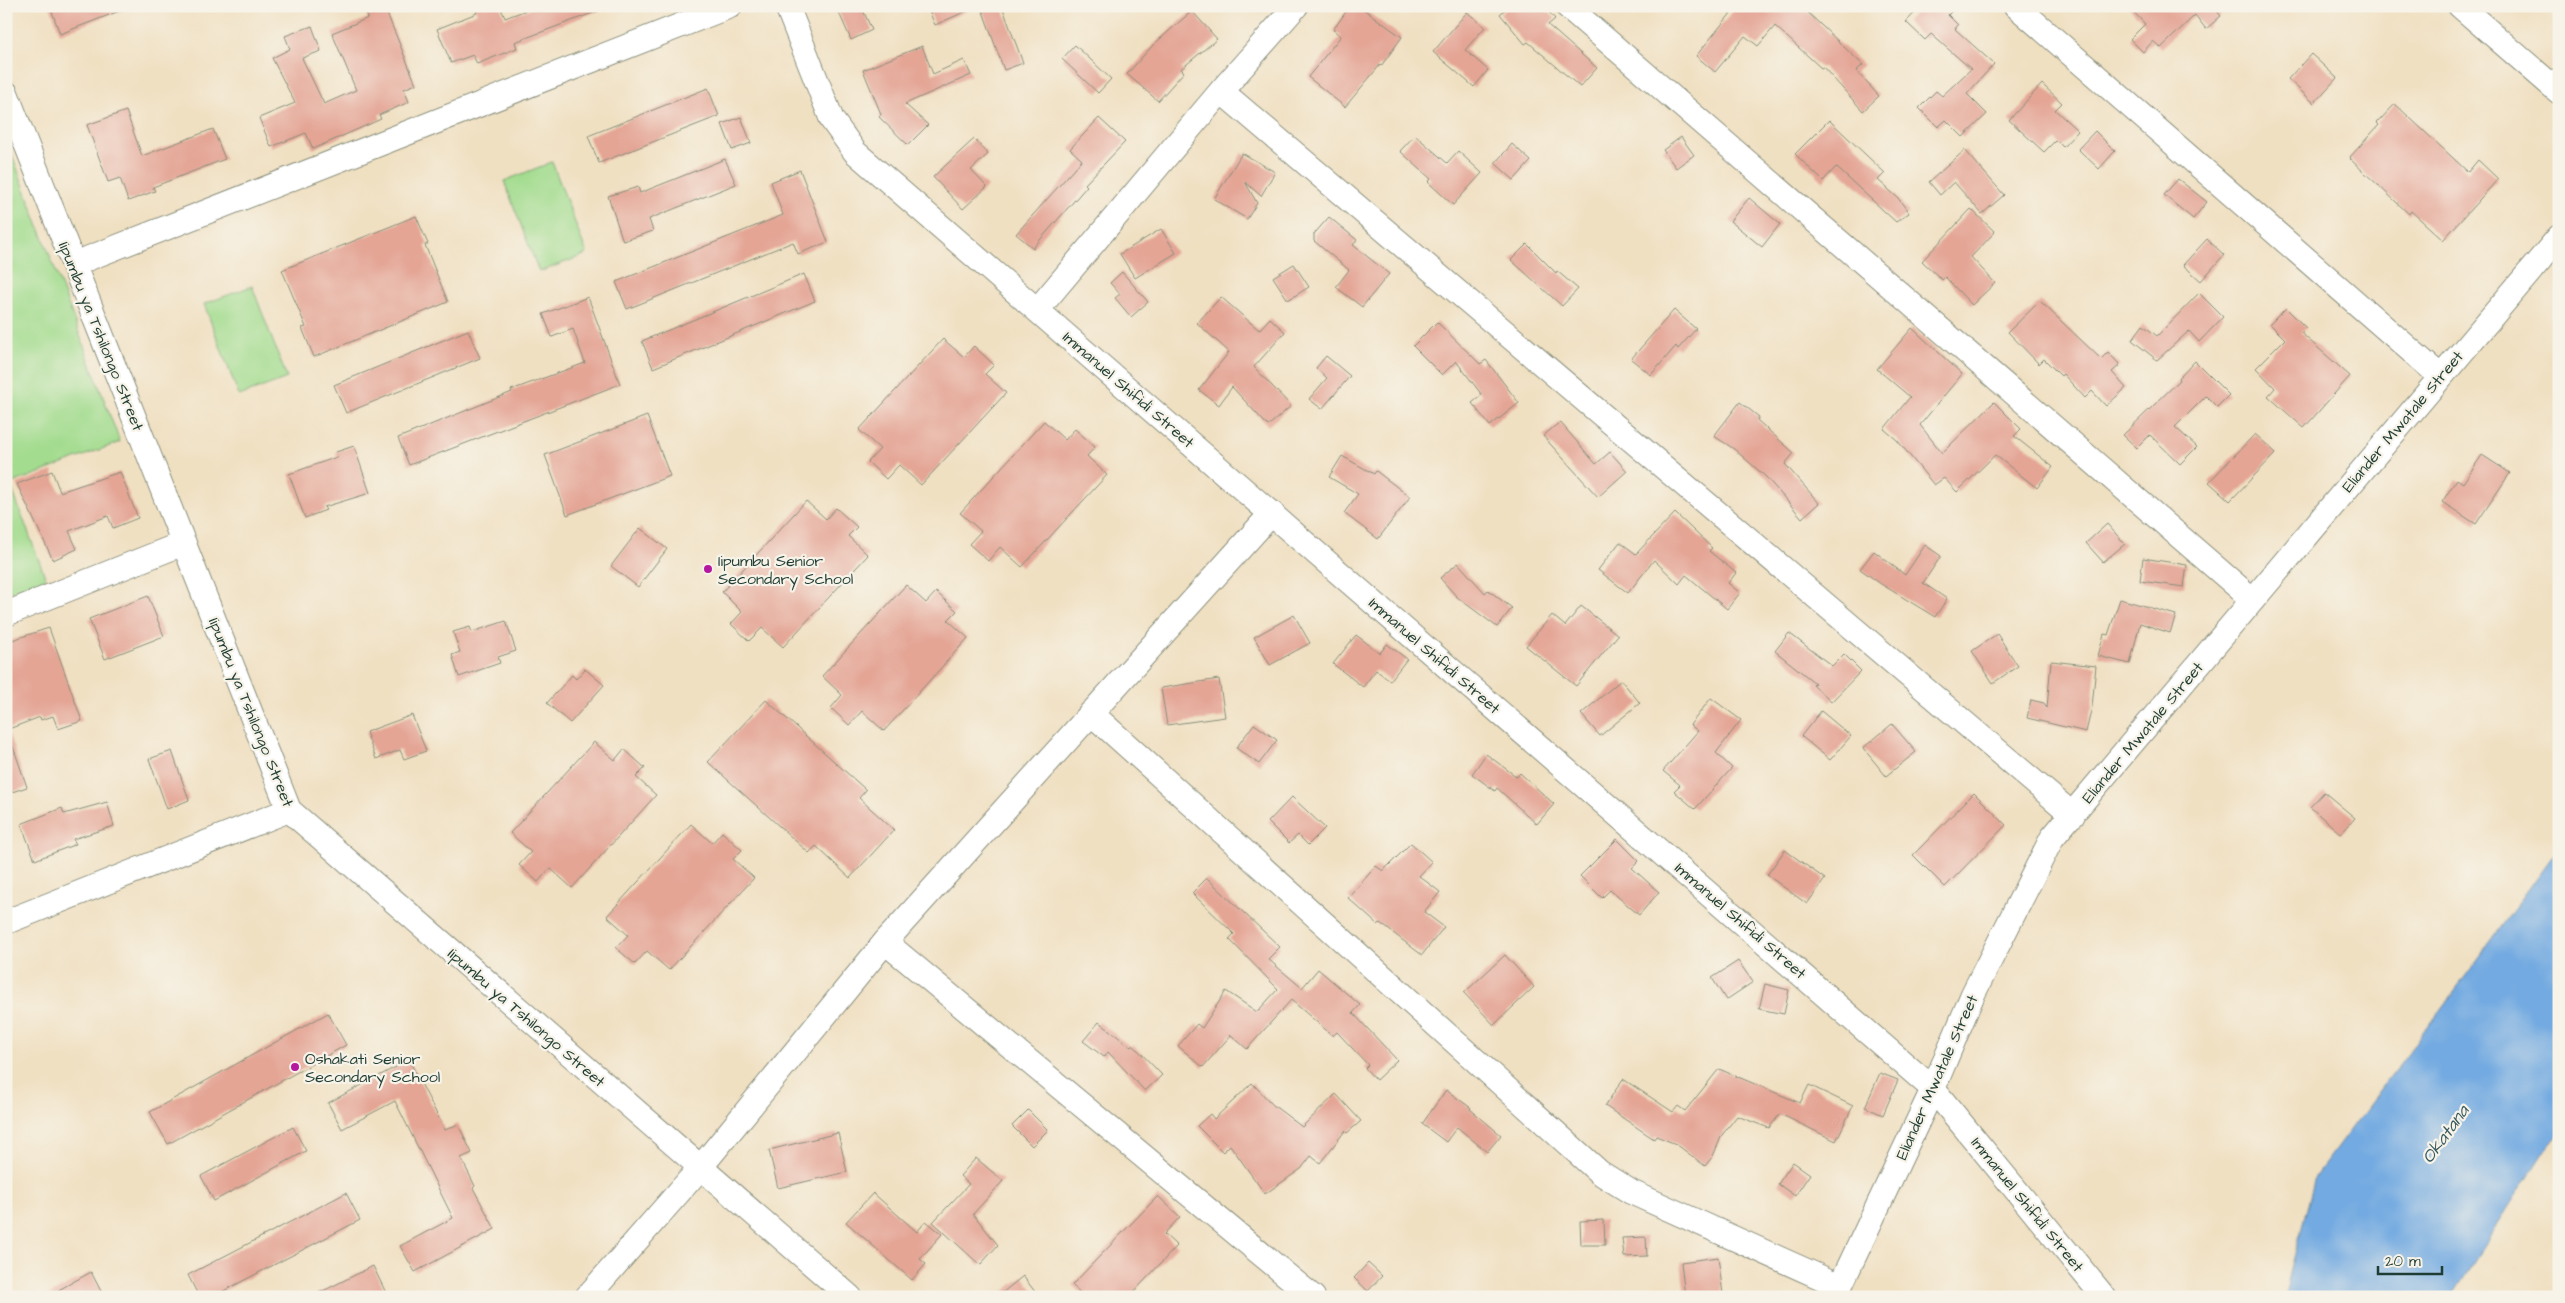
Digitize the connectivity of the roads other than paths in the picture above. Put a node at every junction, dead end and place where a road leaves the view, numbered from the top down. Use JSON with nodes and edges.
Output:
{"nodes":[{"id":1,"x":730,"y":6,"type":"edge"},
{"id":2,"x":787,"y":6,"type":"edge"},
{"id":3,"x":1296,"y":6,"type":"edge"},
{"id":4,"x":1567,"y":6,"type":"edge"},
{"id":5,"x":2016,"y":6,"type":"edge"},
{"id":6,"x":2460,"y":6,"type":"edge"},
{"id":7,"x":1221,"y":91,"type":"junction"},
{"id":8,"x":2559,"y":92,"type":"edge"},
{"id":9,"x":6,"y":93,"type":"edge"},
{"id":10,"x":2559,"y":237,"type":"edge"},
{"id":11,"x":74,"y":264,"type":"junction"},
{"id":12,"x":1038,"y":309,"type":"junction"},
{"id":13,"x":2440,"y":376,"type":"junction"},
{"id":14,"x":1272,"y":513,"type":"junction"},
{"id":15,"x":184,"y":543,"type":"junction"},
{"id":16,"x":2252,"y":600,"type":"junction"},
{"id":17,"x":6,"y":614,"type":"edge"},
{"id":18,"x":1091,"y":713,"type":"junction"},
{"id":19,"x":289,"y":810,"type":"junction"},
{"id":20,"x":2072,"y":815,"type":"junction"},
{"id":21,"x":6,"y":922,"type":"edge"},
{"id":22,"x":885,"y":942,"type":"junction"},
{"id":23,"x":1933,"y":1089,"type":"junction"},
{"id":24,"x":700,"y":1168,"type":"junction"},
{"id":25,"x":1837,"y":1291,"type":"edge"},
{"id":26,"x":587,"y":1297,"type":"edge"},
{"id":27,"x":850,"y":1297,"type":"edge"},
{"id":28,"x":1313,"y":1297,"type":"edge"},
{"id":29,"x":2104,"y":1297,"type":"edge"}],
"edges":[{"from":1,"to":11,"type":"street"},
{"from":2,"to":12,"type":"street","name":"Immanuel Shifidi Street"},
{"from":3,"to":7,"type":"street"},
{"from":4,"to":16,"type":"street"},
{"from":5,"to":13,"type":"street"},
{"from":6,"to":8,"type":"street"},
{"from":7,"to":12,"type":"street"},
{"from":7,"to":20,"type":"street"},
{"from":9,"to":11,"type":"street","name":"Iipumbu ya Tshilongo Street"},
{"from":10,"to":13,"type":"street","name":"Eliander Mwatale Street"},
{"from":11,"to":15,"type":"street","name":"Iipumbu ya Tshilongo Street"},
{"from":12,"to":14,"type":"street","name":"Immanuel Shifidi Street"},
{"from":13,"to":16,"type":"street","name":"Eliander Mwatale Street"},
{"from":14,"to":18,"type":"street"},
{"from":14,"to":23,"type":"street","name":"Immanuel Shifidi Street"},
{"from":15,"to":17,"type":"street"},
{"from":15,"to":19,"type":"street","name":"Iipumbu ya Tshilongo Street"},
{"from":16,"to":20,"type":"street","name":"Eliander Mwatale Street"},
{"from":18,"to":22,"type":"street"},
{"from":18,"to":25,"type":"street"},
{"from":19,"to":21,"type":"street"},
{"from":19,"to":24,"type":"street","name":"Iipumbu ya Tshilongo Street"},
{"from":20,"to":23,"type":"street","name":"Eliander Mwatale Street"},
{"from":22,"to":24,"type":"street"},
{"from":22,"to":28,"type":"street"},
{"from":23,"to":25,"type":"street","name":"Eliander Mwatale Street"},
{"from":23,"to":29,"type":"street","name":"Immanuel Shifidi Street"},
{"from":24,"to":26,"type":"street"},
{"from":24,"to":27,"type":"street","name":"Iipumbu ya Tshilongo Street"}]}
